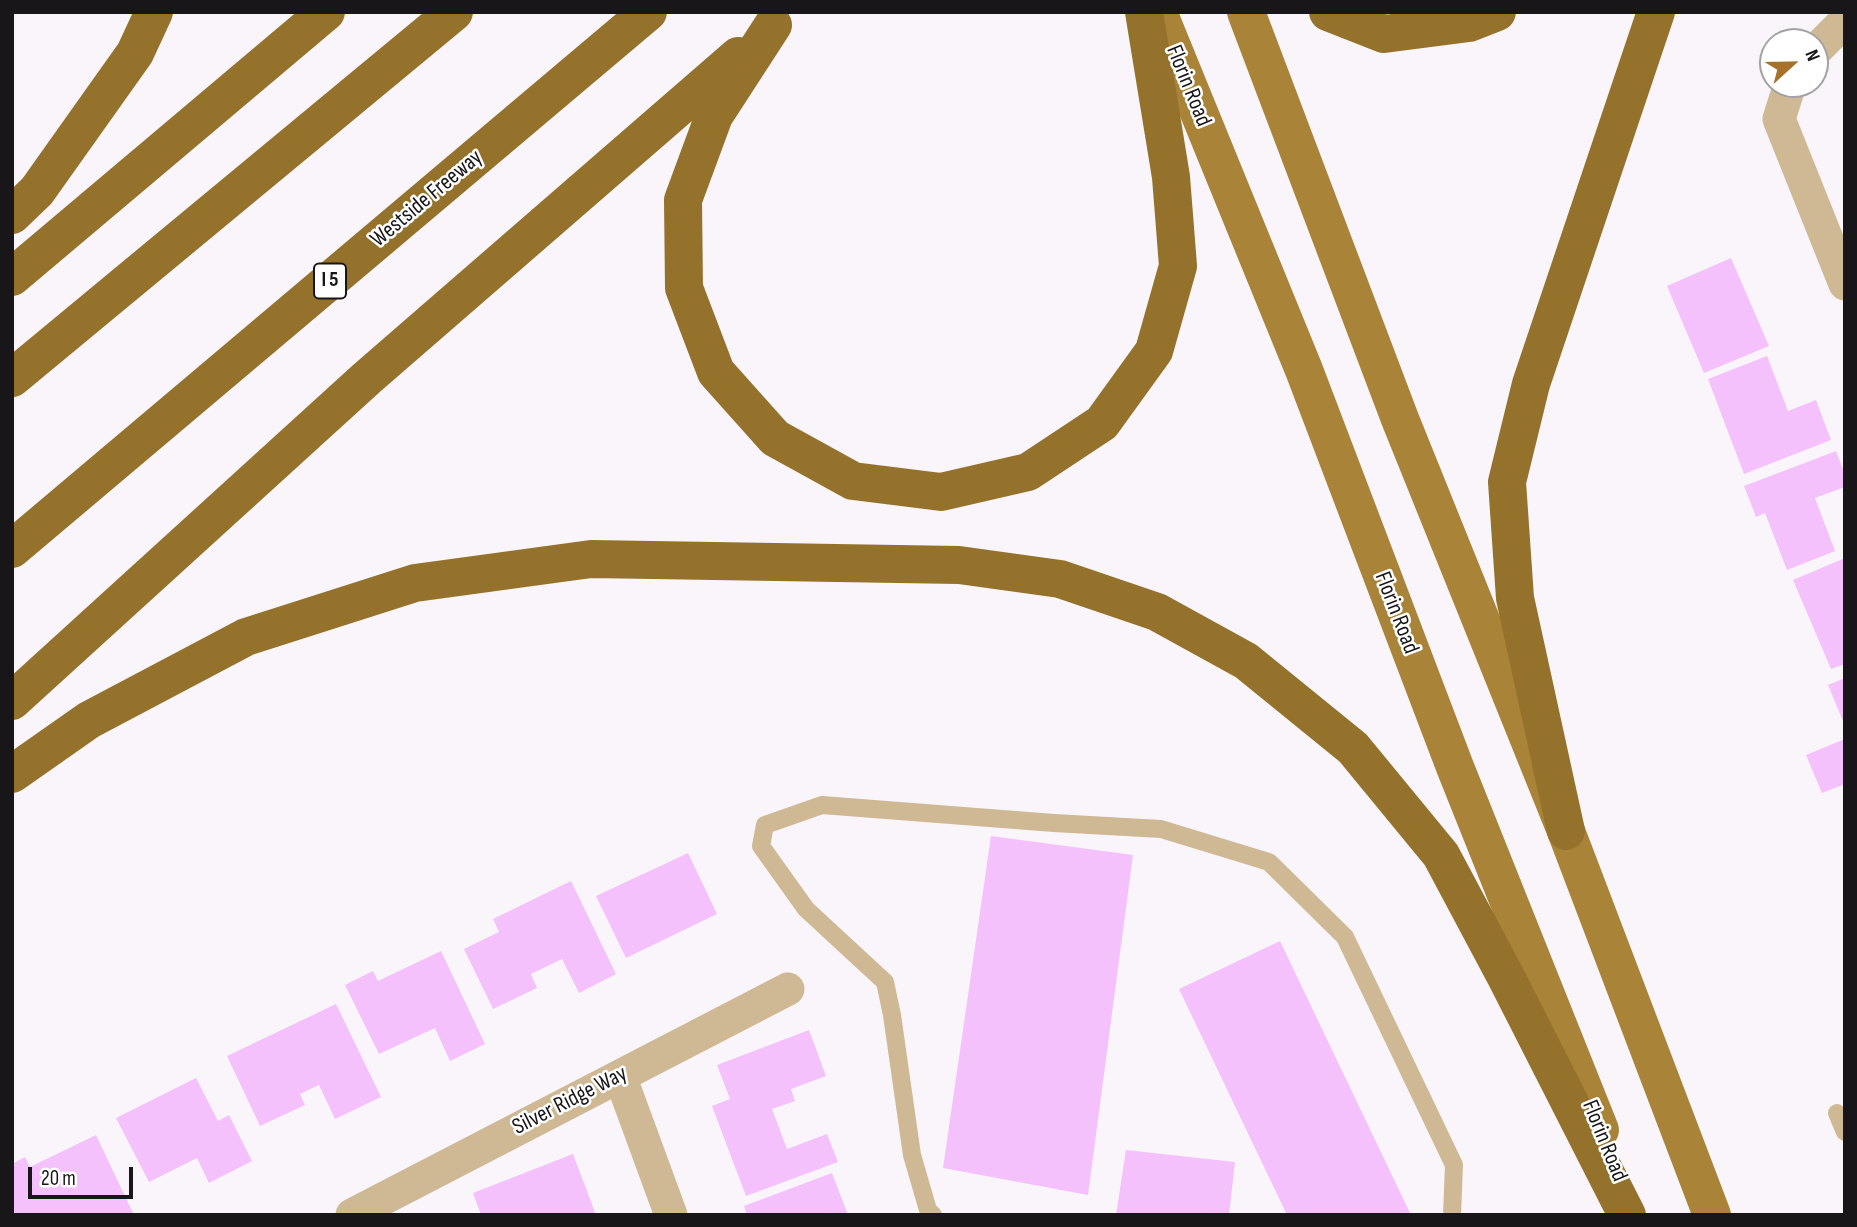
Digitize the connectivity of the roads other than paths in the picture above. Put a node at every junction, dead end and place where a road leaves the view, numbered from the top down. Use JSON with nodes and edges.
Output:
{"nodes":[{"id":1,"x":154,"y":12,"type":"edge"},
{"id":2,"x":326,"y":12,"type":"edge"},
{"id":3,"x":454,"y":12,"type":"edge"},
{"id":4,"x":648,"y":12,"type":"edge"},
{"id":5,"x":1144,"y":12,"type":"edge"},
{"id":6,"x":1158,"y":12,"type":"edge"},
{"id":7,"x":1246,"y":12,"type":"edge"},
{"id":8,"x":1328,"y":12,"type":"edge"},
{"id":9,"x":1497,"y":12,"type":"edge"},
{"id":10,"x":1656,"y":12,"type":"edge"},
{"id":11,"x":781,"y":19,"type":"edge"},
{"id":12,"x":1845,"y":21,"type":"edge"},
{"id":13,"x":1829,"y":37,"type":"edge"},
{"id":14,"x":1786,"y":98,"type":"edge"},
{"id":15,"x":12,"y":215,"type":"edge"},
{"id":16,"x":12,"y":277,"type":"edge"},
{"id":17,"x":1845,"y":284,"type":"edge"},
{"id":18,"x":12,"y":378,"type":"edge"},
{"id":19,"x":12,"y":549,"type":"edge"},
{"id":20,"x":12,"y":701,"type":"edge"},
{"id":21,"x":12,"y":774,"type":"edge"},
{"id":22,"x":1566,"y":831,"type":"junction"},
{"id":23,"x":788,"y":989,"type":"dead end"},
{"id":24,"x":620,"y":1076,"type":"junction"},
{"id":25,"x":1837,"y":1113,"type":"dead end"},
{"id":26,"x":1845,"y":1132,"type":"edge"},
{"id":27,"x":352,"y":1215,"type":"edge"},
{"id":28,"x":671,"y":1215,"type":"edge"},
{"id":29,"x":933,"y":1215,"type":"edge"},
{"id":30,"x":1452,"y":1215,"type":"edge"},
{"id":31,"x":1627,"y":1215,"type":"edge"},
{"id":32,"x":1634,"y":1215,"type":"edge"},
{"id":33,"x":1712,"y":1215,"type":"edge"}],
"edges":[{"from":1,"to":15,"type":"highway"},
{"from":2,"to":16,"type":"highway"},
{"from":3,"to":18,"type":"highway"},
{"from":4,"to":19,"type":"highway","name":"Westside Freeway","number":"I 5"},
{"from":5,"to":11,"type":"highway"},
{"from":6,"to":32,"type":"main road","name":"Florin Road"},
{"from":7,"to":22,"type":"main road"},
{"from":8,"to":9,"type":"highway"},
{"from":10,"to":22,"type":"highway"},
{"from":11,"to":20,"type":"highway"},
{"from":12,"to":13,"type":"street"},
{"from":14,"to":17,"type":"street"},
{"from":21,"to":31,"type":"highway"},
{"from":22,"to":33,"type":"main road"},
{"from":23,"to":24,"type":"street","name":"Silver Ridge Way"},
{"from":24,"to":27,"type":"street","name":"Silver Ridge Way"},
{"from":24,"to":28,"type":"street"},
{"from":25,"to":26,"type":"lane"},
{"from":29,"to":30,"type":"lane"}]}
